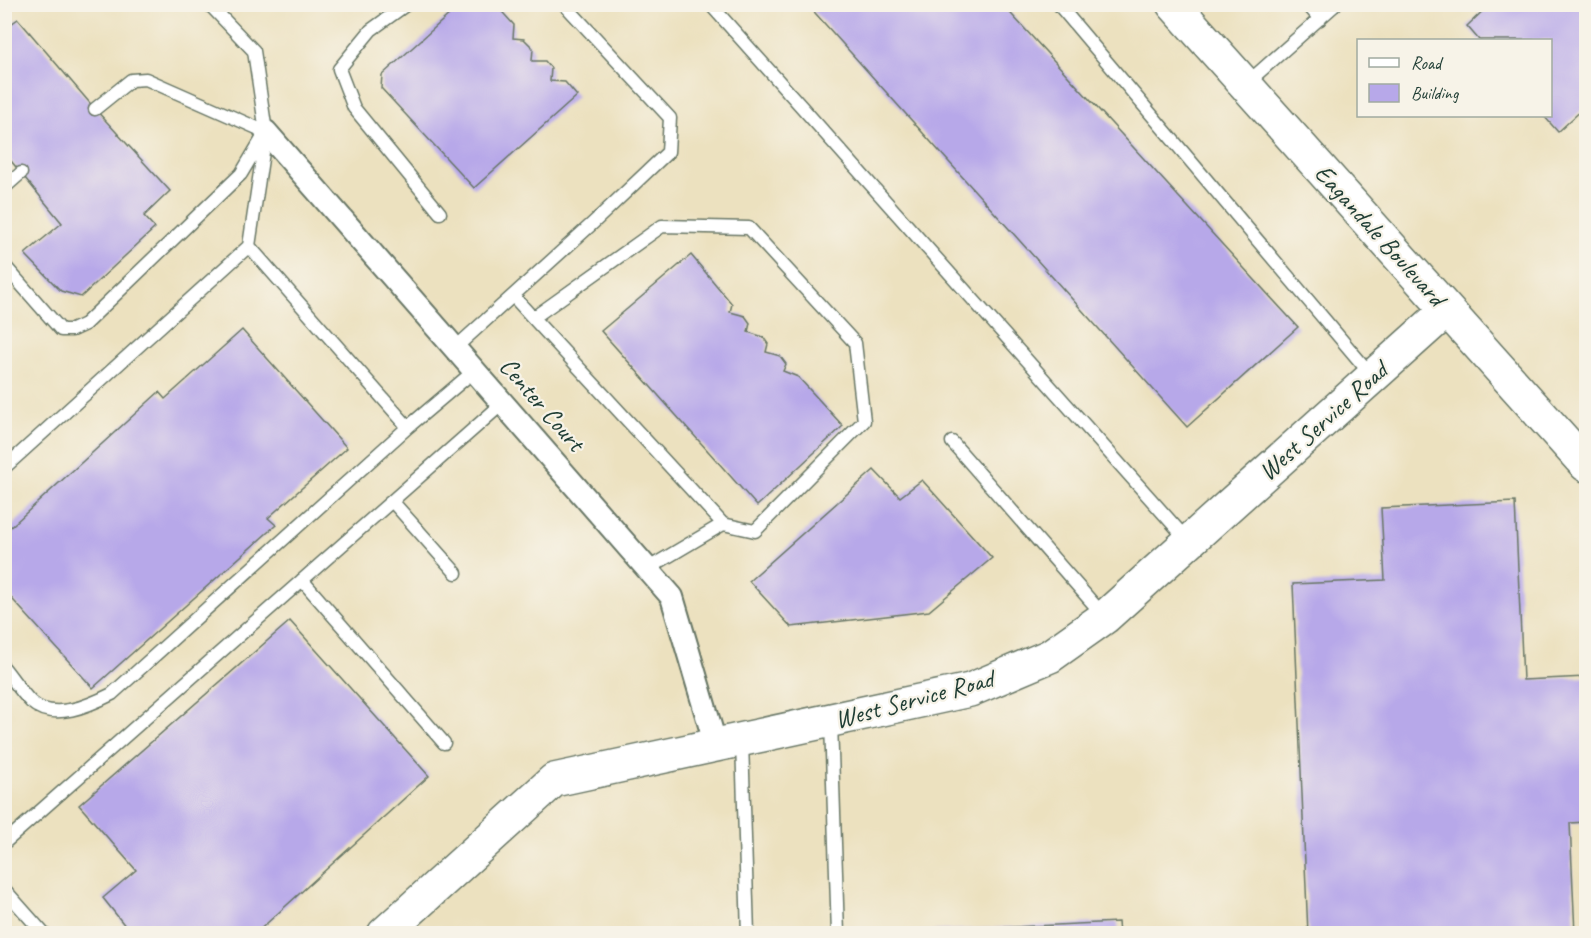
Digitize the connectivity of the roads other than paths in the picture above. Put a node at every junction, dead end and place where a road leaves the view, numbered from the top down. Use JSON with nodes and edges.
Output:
{"nodes":[{"id":1,"x":209,"y":4,"type":"edge"},
{"id":2,"x":406,"y":4,"type":"edge"},
{"id":3,"x":564,"y":4,"type":"edge"},
{"id":4,"x":710,"y":4,"type":"edge"},
{"id":5,"x":1058,"y":4,"type":"edge"},
{"id":6,"x":1173,"y":4,"type":"edge"},
{"id":7,"x":1307,"y":4,"type":"edge"},
{"id":8,"x":1336,"y":4,"type":"edge"},
{"id":9,"x":1320,"y":19,"type":"junction"},
{"id":10,"x":1245,"y":85,"type":"junction"},
{"id":11,"x":95,"y":109,"type":"dead end"},
{"id":12,"x":266,"y":132,"type":"junction"},
{"id":13,"x":21,"y":173,"type":"dead end"},
{"id":14,"x":4,"y":188,"type":"edge"},
{"id":15,"x":440,"y":213,"type":"dead end"},
{"id":16,"x":249,"y":246,"type":"junction"},
{"id":17,"x":4,"y":265,"type":"edge"},
{"id":18,"x":513,"y":296,"type":"junction"},
{"id":19,"x":1447,"y":310,"type":"junction"},
{"id":20,"x":533,"y":318,"type":"junction"},
{"id":21,"x":454,"y":348,"type":"junction"},
{"id":22,"x":474,"y":371,"type":"junction"},
{"id":23,"x":1373,"y":377,"type":"junction"},
{"id":24,"x":503,"y":403,"type":"junction"},
{"id":25,"x":408,"y":428,"type":"junction"},
{"id":26,"x":952,"y":442,"type":"dead end"},
{"id":27,"x":1587,"y":465,"type":"edge"},
{"id":28,"x":4,"y":468,"type":"edge"},
{"id":29,"x":392,"y":501,"type":"junction"},
{"id":30,"x":723,"y":524,"type":"junction"},
{"id":31,"x":1189,"y":542,"type":"junction"},
{"id":32,"x":647,"y":569,"type":"junction"},
{"id":33,"x":456,"y":573,"type":"dead end"},
{"id":34,"x":302,"y":580,"type":"junction"},
{"id":35,"x":1105,"y":617,"type":"junction"},
{"id":36,"x":4,"y":668,"type":"edge"},
{"id":37,"x":831,"y":721,"type":"junction"},
{"id":38,"x":444,"y":743,"type":"dead end"},
{"id":39,"x":729,"y":743,"type":"junction"},
{"id":40,"x":4,"y":843,"type":"edge"},
{"id":41,"x":4,"y":889,"type":"edge"},
{"id":42,"x":396,"y":929,"type":"edge"},
{"id":43,"x":44,"y":933,"type":"edge"},
{"id":44,"x":748,"y":933,"type":"edge"},
{"id":45,"x":838,"y":933,"type":"edge"}],
"edges":[{"from":1,"to":12,"type":"lane"},
{"from":2,"to":15,"type":"lane"},
{"from":3,"to":18,"type":"lane"},
{"from":4,"to":31,"type":"lane"},
{"from":5,"to":23,"type":"lane"},
{"from":6,"to":10,"type":"street","name":"Eagandale Boulevard"},
{"from":7,"to":9,"type":"lane"},
{"from":8,"to":9,"type":"lane"},
{"from":9,"to":10,"type":"lane"},
{"from":10,"to":19,"type":"street","name":"Eagandale Boulevard"},
{"from":11,"to":12,"type":"lane"},
{"from":12,"to":16,"type":"lane"},
{"from":12,"to":17,"type":"lane"},
{"from":12,"to":21,"type":"street","name":"Center Court"},
{"from":13,"to":14,"type":"lane"},
{"from":16,"to":25,"type":"lane"},
{"from":16,"to":28,"type":"lane"},
{"from":18,"to":20,"type":"lane"},
{"from":18,"to":21,"type":"lane"},
{"from":19,"to":23,"type":"street","name":"West Service Road"},
{"from":19,"to":27,"type":"street","name":"Eagandale Boulevard"},
{"from":20,"to":30,"type":"lane"},
{"from":20,"to":30,"type":"lane"},
{"from":21,"to":22,"type":"street","name":"Center Court"},
{"from":22,"to":24,"type":"street","name":"Center Court"},
{"from":22,"to":25,"type":"lane"},
{"from":23,"to":31,"type":"street","name":"West Service Road"},
{"from":24,"to":29,"type":"lane"},
{"from":24,"to":32,"type":"street","name":"Center Court"},
{"from":25,"to":36,"type":"lane"},
{"from":26,"to":35,"type":"lane"},
{"from":29,"to":33,"type":"lane"},
{"from":29,"to":34,"type":"lane"},
{"from":30,"to":32,"type":"lane"},
{"from":31,"to":35,"type":"street","name":"West Service Road"},
{"from":32,"to":39,"type":"street","name":"Center Court"},
{"from":34,"to":38,"type":"lane"},
{"from":34,"to":40,"type":"lane"},
{"from":35,"to":37,"type":"street","name":"West Service Road"},
{"from":37,"to":39,"type":"street","name":"West Service Road"},
{"from":37,"to":45,"type":"lane"},
{"from":39,"to":42,"type":"street","name":"West Service Road"},
{"from":39,"to":44,"type":"lane"},
{"from":41,"to":43,"type":"lane"}]}
